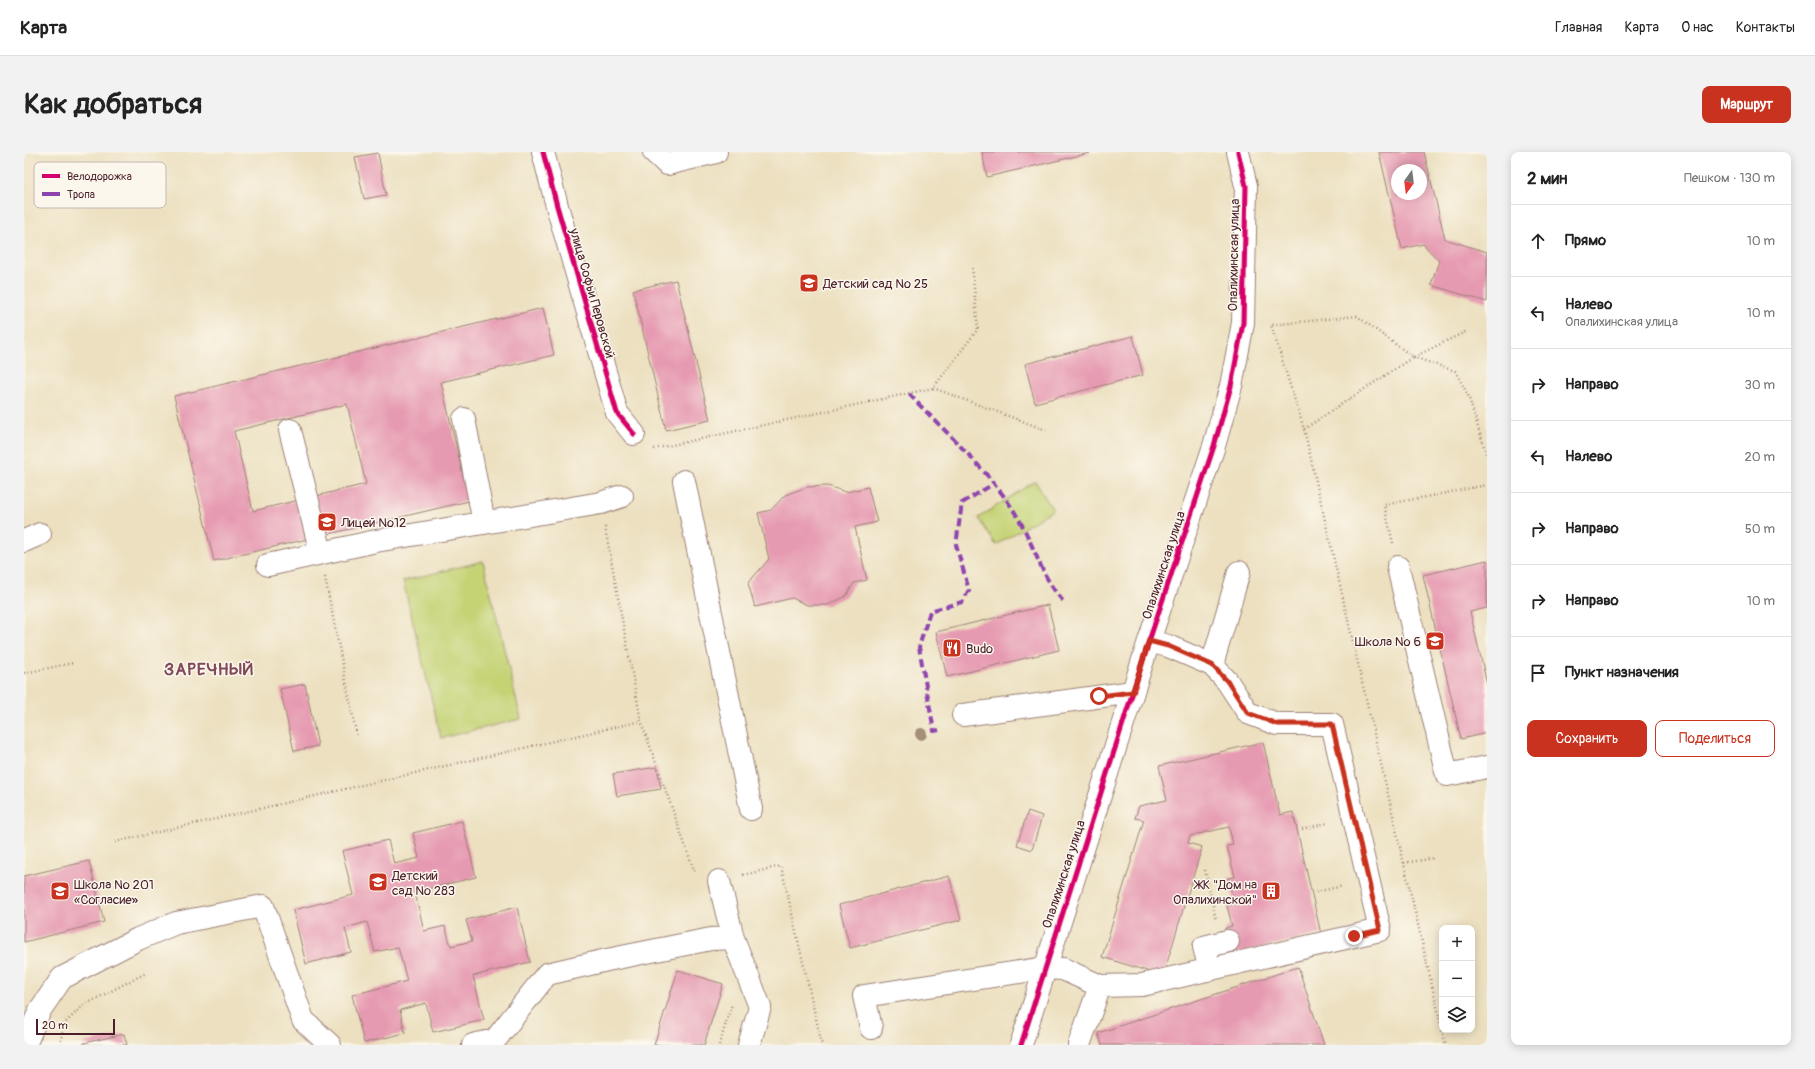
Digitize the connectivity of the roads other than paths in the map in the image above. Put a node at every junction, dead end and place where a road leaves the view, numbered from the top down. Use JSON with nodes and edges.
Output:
{"nodes":[{"id":1,"x":543,"y":152,"type":"edge"},
{"id":2,"x":654,"y":152,"type":"edge"},
{"id":3,"x":716,"y":152,"type":"edge"},
{"id":4,"x":1238,"y":152,"type":"edge"},
{"id":5,"x":464,"y":419,"type":"dead end"},
{"id":6,"x":290,"y":430,"type":"dead end"},
{"id":7,"x":634,"y":434,"type":"dead end"},
{"id":8,"x":684,"y":481,"type":"dead end"},
{"id":9,"x":622,"y":496,"type":"dead end"},
{"id":10,"x":484,"y":523,"type":"junction"},
{"id":11,"x":321,"y":553,"type":"junction"},
{"id":12,"x":268,"y":565,"type":"dead end"},
{"id":13,"x":1398,"y":567,"type":"road end"},
{"id":14,"x":1239,"y":572,"type":"dead end"},
{"id":15,"x":1149,"y":641,"type":"junction"},
{"id":16,"x":1212,"y":665,"type":"junction"},
{"id":17,"x":1133,"y":692,"type":"junction"},
{"id":18,"x":963,"y":715,"type":"dead end"},
{"id":19,"x":1487,"y":767,"type":"edge"},
{"id":20,"x":751,"y":809,"type":"dead end"},
{"id":21,"x":719,"y":881,"type":"road end"},
{"id":22,"x":733,"y":938,"type":"junction"},
{"id":23,"x":1225,"y":942,"type":"road end"},
{"id":24,"x":1045,"y":968,"type":"junction"},
{"id":25,"x":1210,"y":970,"type":"junction"},
{"id":26,"x":1100,"y":986,"type":"junction"},
{"id":27,"x":871,"y":1028,"type":"dead end"},
{"id":28,"x":25,"y":1045,"type":"edge"},
{"id":29,"x":330,"y":1045,"type":"edge"},
{"id":30,"x":473,"y":1045,"type":"edge"},
{"id":31,"x":749,"y":1045,"type":"edge"},
{"id":32,"x":1021,"y":1045,"type":"edge"},
{"id":33,"x":1080,"y":1045,"type":"edge"}],
"edges":[{"from":1,"to":7,"type":"street","name":"улица Софьи Перовской"},
{"from":2,"to":3,"type":"street"},
{"from":4,"to":15,"type":"street","name":"Опалихинская улица"},
{"from":5,"to":10,"type":"street"},
{"from":6,"to":11,"type":"street"},
{"from":8,"to":20,"type":"street"},
{"from":9,"to":10,"type":"street"},
{"from":10,"to":11,"type":"street"},
{"from":11,"to":12,"type":"street"},
{"from":13,"to":19,"type":"street"},
{"from":14,"to":16,"type":"street"},
{"from":15,"to":16,"type":"street"},
{"from":15,"to":17,"type":"street","name":"Опалихинская улица"},
{"from":16,"to":25,"type":"street"},
{"from":17,"to":18,"type":"street"},
{"from":17,"to":24,"type":"street","name":"Опалихинская улица"},
{"from":21,"to":22,"type":"street"},
{"from":22,"to":30,"type":"street"},
{"from":22,"to":31,"type":"street"},
{"from":23,"to":25,"type":"street"},
{"from":24,"to":26,"type":"street"},
{"from":24,"to":27,"type":"street"},
{"from":24,"to":32,"type":"street","name":"Опалихинская улица"},
{"from":25,"to":26,"type":"street"},
{"from":26,"to":33,"type":"street"},
{"from":28,"to":29,"type":"street"}]}
